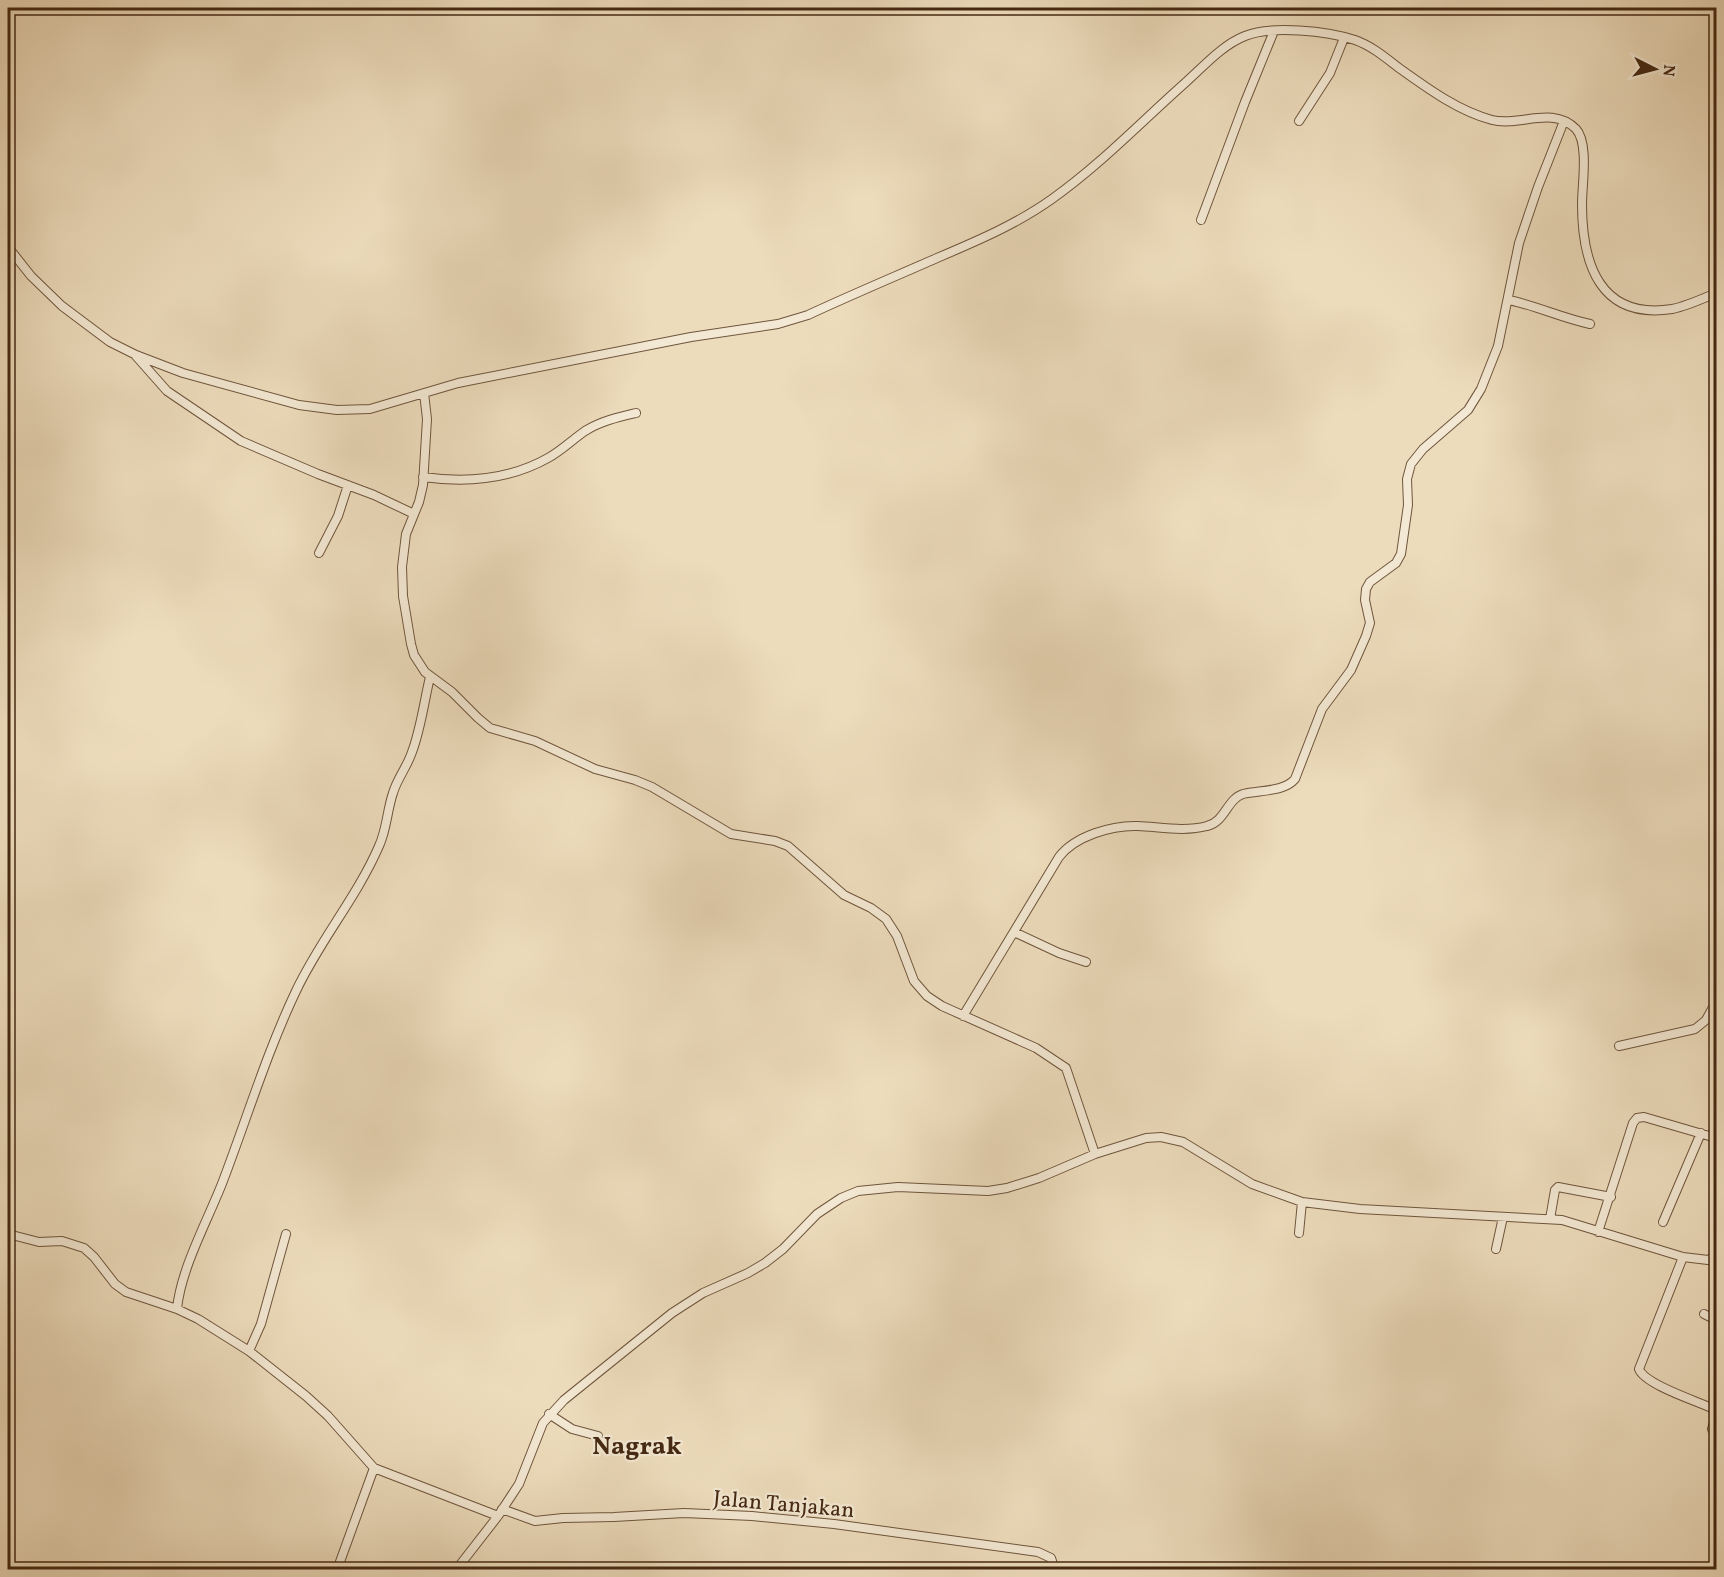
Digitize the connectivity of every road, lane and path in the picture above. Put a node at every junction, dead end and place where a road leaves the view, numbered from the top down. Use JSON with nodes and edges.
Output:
{"nodes":[{"id":1,"x":1274,"y":31,"type":"junction"},
{"id":2,"x":1344,"y":38,"type":"junction"},
{"id":3,"x":1299,"y":121,"type":"dead end"},
{"id":4,"x":1564,"y":121,"type":"junction"},
{"id":5,"x":1201,"y":220,"type":"dead end"},
{"id":6,"x":8,"y":247,"type":"edge"},
{"id":7,"x":1716,"y":293,"type":"edge"},
{"id":8,"x":1509,"y":300,"type":"junction"},
{"id":9,"x":1590,"y":324,"type":"dead end"},
{"id":10,"x":136,"y":355,"type":"junction"},
{"id":11,"x":424,"y":393,"type":"junction"},
{"id":12,"x":636,"y":413,"type":"dead end"},
{"id":13,"x":423,"y":477,"type":"junction"},
{"id":14,"x":348,"y":485,"type":"junction"},
{"id":15,"x":414,"y":514,"type":"junction"},
{"id":16,"x":319,"y":553,"type":"dead end"},
{"id":17,"x":430,"y":677,"type":"junction"},
{"id":18,"x":1014,"y":932,"type":"junction"},
{"id":19,"x":1086,"y":962,"type":"dead end"},
{"id":20,"x":1716,"y":1002,"type":"edge"},
{"id":21,"x":963,"y":1016,"type":"junction"},
{"id":22,"x":1619,"y":1046,"type":"dead end"},
{"id":23,"x":1701,"y":1133,"type":"junction"},
{"id":24,"x":1716,"y":1138,"type":"edge"},
{"id":25,"x":1095,"y":1154,"type":"junction"},
{"id":26,"x":1611,"y":1197,"type":"junction"},
{"id":27,"x":1302,"y":1202,"type":"junction"},
{"id":28,"x":1503,"y":1217,"type":"junction"},
{"id":29,"x":1550,"y":1219,"type":"junction"},
{"id":30,"x":1663,"y":1222,"type":"dead end"},
{"id":31,"x":1598,"y":1232,"type":"junction"},
{"id":32,"x":1299,"y":1233,"type":"dead end"},
{"id":33,"x":8,"y":1234,"type":"edge"},
{"id":34,"x":286,"y":1234,"type":"dead end"},
{"id":35,"x":1496,"y":1249,"type":"dead end"},
{"id":36,"x":1716,"y":1256,"type":"edge"},
{"id":37,"x":1683,"y":1257,"type":"junction"},
{"id":38,"x":177,"y":1309,"type":"junction"},
{"id":39,"x":1704,"y":1314,"type":"dead end"},
{"id":40,"x":1716,"y":1320,"type":"edge"},
{"id":41,"x":249,"y":1350,"type":"junction"},
{"id":42,"x":1716,"y":1410,"type":"edge"},
{"id":43,"x":549,"y":1414,"type":"junction"},
{"id":44,"x":1716,"y":1415,"type":"edge"},
{"id":45,"x":1716,"y":1436,"type":"edge"},
{"id":46,"x":597,"y":1437,"type":"dead end"},
{"id":47,"x":374,"y":1468,"type":"junction"},
{"id":48,"x":500,"y":1512,"type":"junction"},
{"id":49,"x":337,"y":1569,"type":"edge"},
{"id":50,"x":456,"y":1569,"type":"edge"},
{"id":51,"x":1055,"y":1569,"type":"edge"}],
"edges":[{"from":1,"to":2,"type":"street"},
{"from":1,"to":5,"type":"street"},
{"from":1,"to":11,"type":"street"},
{"from":2,"to":3,"type":"street"},
{"from":2,"to":4,"type":"street"},
{"from":4,"to":7,"type":"street"},
{"from":4,"to":8,"type":"street"},
{"from":6,"to":10,"type":"street"},
{"from":8,"to":9,"type":"street"},
{"from":8,"to":18,"type":"street"},
{"from":10,"to":11,"type":"street"},
{"from":10,"to":14,"type":"street"},
{"from":11,"to":13,"type":"street"},
{"from":12,"to":13,"type":"street"},
{"from":13,"to":15,"type":"street"},
{"from":14,"to":15,"type":"street"},
{"from":14,"to":16,"type":"street"},
{"from":15,"to":17,"type":"street"},
{"from":17,"to":21,"type":"street"},
{"from":17,"to":38,"type":"street"},
{"from":18,"to":19,"type":"street"},
{"from":18,"to":21,"type":"street"},
{"from":20,"to":22,"type":"street"},
{"from":21,"to":25,"type":"street"},
{"from":23,"to":24,"type":"street"},
{"from":23,"to":26,"type":"street"},
{"from":23,"to":30,"type":"street"},
{"from":25,"to":27,"type":"street"},
{"from":25,"to":43,"type":"street"},
{"from":26,"to":29,"type":"street"},
{"from":26,"to":31,"type":"street"},
{"from":27,"to":28,"type":"street"},
{"from":27,"to":32,"type":"street"},
{"from":28,"to":29,"type":"street"},
{"from":28,"to":35,"type":"street"},
{"from":29,"to":31,"type":"street"},
{"from":31,"to":37,"type":"street"},
{"from":33,"to":38,"type":"street"},
{"from":34,"to":41,"type":"street"},
{"from":36,"to":37,"type":"street"},
{"from":37,"to":42,"type":"street"},
{"from":38,"to":41,"type":"street"},
{"from":39,"to":40,"type":"street"},
{"from":41,"to":47,"type":"street"},
{"from":43,"to":46,"type":"street"},
{"from":43,"to":48,"type":"street"},
{"from":44,"to":45,"type":"street"},
{"from":47,"to":48,"type":"street","name":"Jalan Tanjakan"},
{"from":47,"to":49,"type":"street"},
{"from":48,"to":50,"type":"street"},
{"from":48,"to":51,"type":"street","name":"Jalan Tanjakan"}]}
